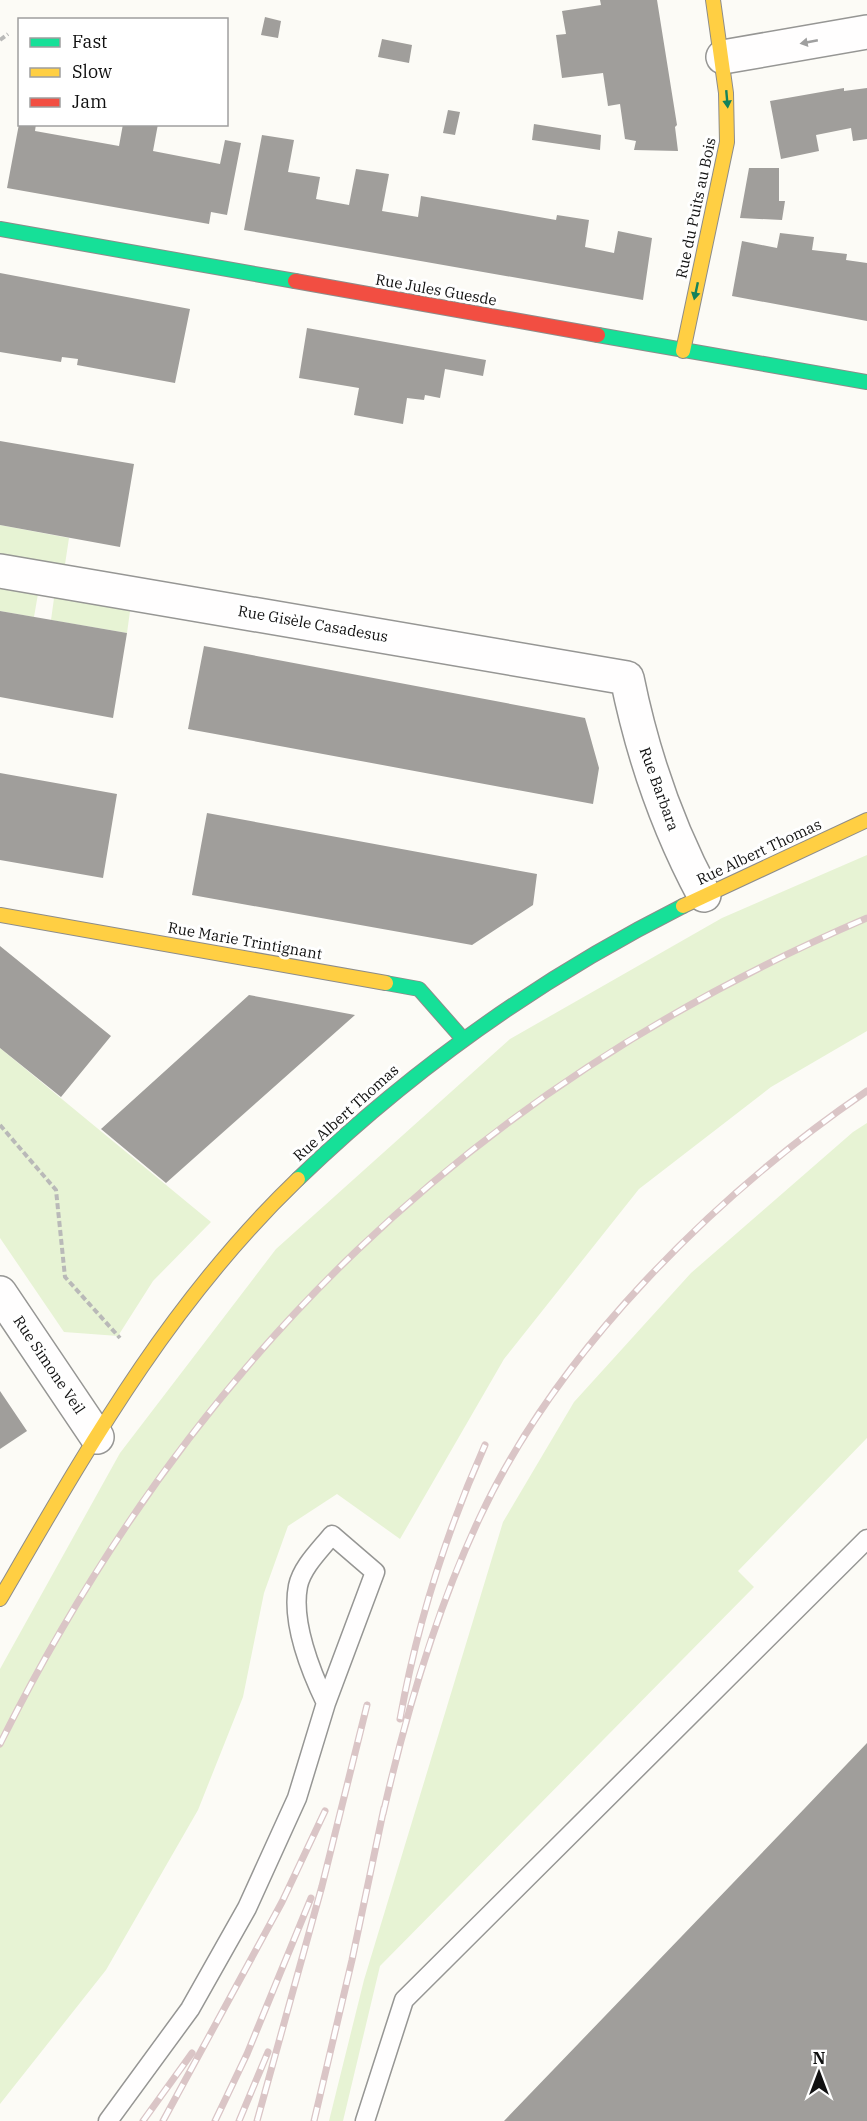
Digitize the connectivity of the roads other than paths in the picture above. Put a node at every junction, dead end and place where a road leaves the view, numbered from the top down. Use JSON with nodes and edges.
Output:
{"nodes":[{"id":1,"x":713,"y":0,"type":"edge"},
{"id":2,"x":867,"y":32,"type":"edge"},
{"id":3,"x":723,"y":57,"type":"junction"},
{"id":4,"x":0,"y":230,"type":"edge"},
{"id":5,"x":683,"y":351,"type":"junction"},
{"id":6,"x":867,"y":382,"type":"edge"},
{"id":7,"x":0,"y":571,"type":"edge"},
{"id":8,"x":627,"y":678,"type":"joint"},
{"id":9,"x":867,"y":820,"type":"edge"},
{"id":10,"x":704,"y":895,"type":"junction"},
{"id":11,"x":0,"y":915,"type":"edge"},
{"id":12,"x":463,"y":1039,"type":"junction"},
{"id":13,"x":0,"y":1293,"type":"edge"},
{"id":14,"x":97,"y":1437,"type":"junction"},
{"id":15,"x":867,"y":1539,"type":"edge"},
{"id":16,"x":0,"y":1599,"type":"edge"},
{"id":17,"x":326,"y":1703,"type":"junction"},
{"id":18,"x":108,"y":2121,"type":"edge"},
{"id":19,"x":364,"y":2121,"type":"edge"}],
"edges":[{"from":1,"to":3,"type":"street","name":"Rue du Puits au Bois"},
{"from":2,"to":3,"type":"street","one_way":true},
{"from":3,"to":5,"type":"street","name":"Rue du Puits au Bois","one_way":true},
{"from":4,"to":5,"type":"street","name":"Rue Jules Guesde"},
{"from":5,"to":6,"type":"street","name":"Rue Jules Guesde"},
{"from":7,"to":8,"type":"street","name":"Rue Gisèle Casadesus"},
{"from":8,"to":10,"type":"street","name":"Rue Barbara"},
{"from":9,"to":10,"type":"street","name":"Rue Albert Thomas"},
{"from":10,"to":12,"type":"street","name":"Rue Albert Thomas"},
{"from":11,"to":12,"type":"street","name":"Rue Marie Trintignant"},
{"from":12,"to":14,"type":"street","name":"Rue Albert Thomas"},
{"from":13,"to":14,"type":"street","name":"Rue Simone Veil"},
{"from":14,"to":16,"type":"street","name":"Rue Albert Thomas"},
{"from":15,"to":19,"type":"lane"},
{"from":17,"to":17,"type":"lane"},
{"from":17,"to":18,"type":"lane"}]}
